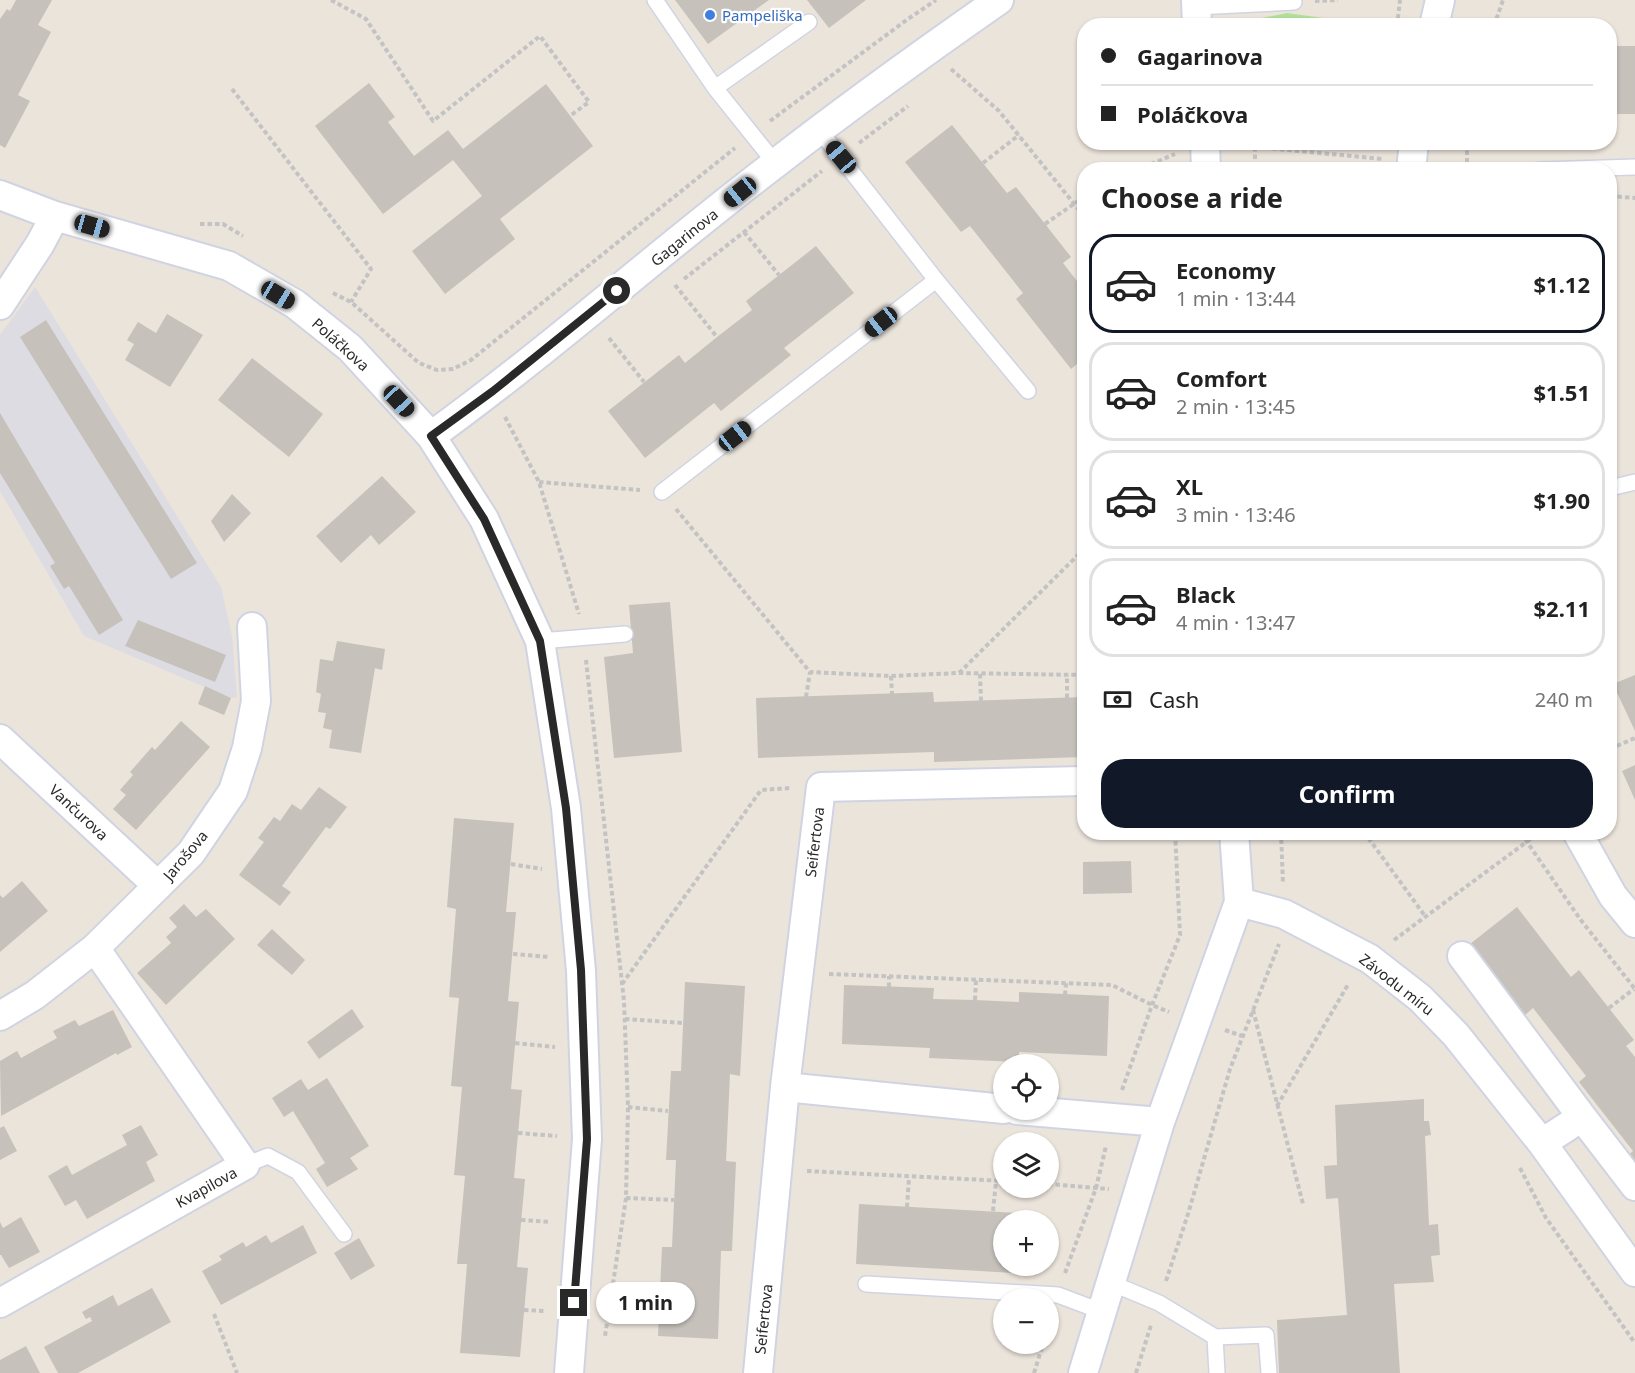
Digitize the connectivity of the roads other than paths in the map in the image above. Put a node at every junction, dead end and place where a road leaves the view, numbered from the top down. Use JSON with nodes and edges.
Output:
{"nodes":[{"id":1,"x":655,"y":0,"type":"edge"},
{"id":2,"x":999,"y":0,"type":"edge"},
{"id":3,"x":1440,"y":0,"type":"edge"},
{"id":4,"x":1294,"y":2,"type":"dead end"},
{"id":5,"x":1196,"y":11,"type":"edge"},
{"id":6,"x":1436,"y":18,"type":"edge"},
{"id":7,"x":809,"y":22,"type":"dead end"},
{"id":8,"x":715,"y":87,"type":"junction"},
{"id":9,"x":820,"y":131,"type":"junction"},
{"id":10,"x":776,"y":163,"type":"junction"},
{"id":11,"x":1635,"y":167,"type":"edge"},
{"id":12,"x":1617,"y":168,"type":"edge"},
{"id":13,"x":0,"y":195,"type":"edge"},
{"id":14,"x":55,"y":216,"type":"junction"},
{"id":15,"x":936,"y":280,"type":"junction"},
{"id":16,"x":0,"y":305,"type":"edge"},
{"id":17,"x":1028,"y":391,"type":"dead end"},
{"id":18,"x":431,"y":436,"type":"junction"},
{"id":19,"x":1635,"y":482,"type":"edge"},
{"id":20,"x":1617,"y":486,"type":"edge"},
{"id":21,"x":662,"y":492,"type":"road end"},
{"id":22,"x":252,"y":627,"type":"dead end"},
{"id":23,"x":625,"y":634,"type":"dead end"},
{"id":24,"x":540,"y":641,"type":"junction"},
{"id":25,"x":0,"y":739,"type":"edge"},
{"id":26,"x":1077,"y":781,"type":"edge"},
{"id":27,"x":1235,"y":840,"type":"edge"},
{"id":28,"x":1582,"y":840,"type":"edge"},
{"id":29,"x":159,"y":886,"type":"junction"},
{"id":30,"x":1239,"y":902,"type":"junction"},
{"id":31,"x":1635,"y":923,"type":"edge"},
{"id":32,"x":95,"y":948,"type":"junction"},
{"id":33,"x":1462,"y":956,"type":"dead end"},
{"id":34,"x":0,"y":1016,"type":"edge"},
{"id":35,"x":785,"y":1087,"type":"junction"},
{"id":36,"x":993,"y":1108,"type":"edge"},
{"id":37,"x":1059,"y":1114,"type":"edge"},
{"id":38,"x":1582,"y":1117,"type":"junction"},
{"id":39,"x":1160,"y":1122,"type":"junction"},
{"id":40,"x":1542,"y":1143,"type":"junction"},
{"id":41,"x":245,"y":1165,"type":"junction"},
{"id":42,"x":1635,"y":1186,"type":"edge"},
{"id":43,"x":344,"y":1234,"type":"dead end"},
{"id":44,"x":1635,"y":1272,"type":"edge"},
{"id":45,"x":1111,"y":1283,"type":"junction"},
{"id":46,"x":866,"y":1284,"type":"dead end"},
{"id":47,"x":0,"y":1303,"type":"edge"},
{"id":48,"x":1103,"y":1312,"type":"junction"},
{"id":49,"x":1215,"y":1337,"type":"junction"},
{"id":50,"x":569,"y":1373,"type":"edge"},
{"id":51,"x":758,"y":1373,"type":"edge"},
{"id":52,"x":1083,"y":1373,"type":"edge"},
{"id":53,"x":1217,"y":1373,"type":"edge"},
{"id":54,"x":1269,"y":1373,"type":"edge"}],
"edges":[{"from":1,"to":8,"type":"lane"},
{"from":2,"to":9,"type":"street","name":"Gagarinova"},
{"from":3,"to":6,"type":"street"},
{"from":4,"to":5,"type":"lane"},
{"from":7,"to":8,"type":"lane"},
{"from":8,"to":10,"type":"lane"},
{"from":9,"to":10,"type":"street","name":"Gagarinova"},
{"from":9,"to":15,"type":"lane"},
{"from":10,"to":18,"type":"street","name":"Gagarinova"},
{"from":11,"to":12,"type":"lane"},
{"from":13,"to":14,"type":"street","name":"Poláčkova"},
{"from":14,"to":16,"type":"street"},
{"from":14,"to":18,"type":"street","name":"Poláčkova"},
{"from":15,"to":17,"type":"lane"},
{"from":15,"to":21,"type":"lane"},
{"from":18,"to":24,"type":"street","name":"Poláčkova"},
{"from":19,"to":20,"type":"lane"},
{"from":22,"to":29,"type":"street","name":"Jarošova"},
{"from":23,"to":24,"type":"lane"},
{"from":24,"to":50,"type":"street","name":"Poláčkova"},
{"from":25,"to":29,"type":"street","name":"Vančurova"},
{"from":26,"to":35,"type":"street","name":"Seifertova"},
{"from":27,"to":30,"type":"street"},
{"from":28,"to":31,"type":"street"},
{"from":29,"to":32,"type":"street","name":"Jarošova"},
{"from":30,"to":39,"type":"street"},
{"from":30,"to":40,"type":"street","name":"Závodu míru"},
{"from":32,"to":34,"type":"street","name":"Jarošova"},
{"from":32,"to":41,"type":"street","name":"Kvapilova"},
{"from":33,"to":38,"type":"street"},
{"from":35,"to":36,"type":"street"},
{"from":35,"to":51,"type":"street","name":"Seifertova"},
{"from":37,"to":39,"type":"street"},
{"from":38,"to":40,"type":"street"},
{"from":38,"to":42,"type":"street"},
{"from":39,"to":45,"type":"street"},
{"from":40,"to":44,"type":"street","name":"Závodu míru"},
{"from":41,"to":43,"type":"lane"},
{"from":41,"to":47,"type":"street","name":"Kvapilova"},
{"from":45,"to":48,"type":"street"},
{"from":45,"to":49,"type":"lane"},
{"from":46,"to":48,"type":"lane"},
{"from":48,"to":52,"type":"street"},
{"from":49,"to":53,"type":"lane"},
{"from":49,"to":54,"type":"lane"}]}
